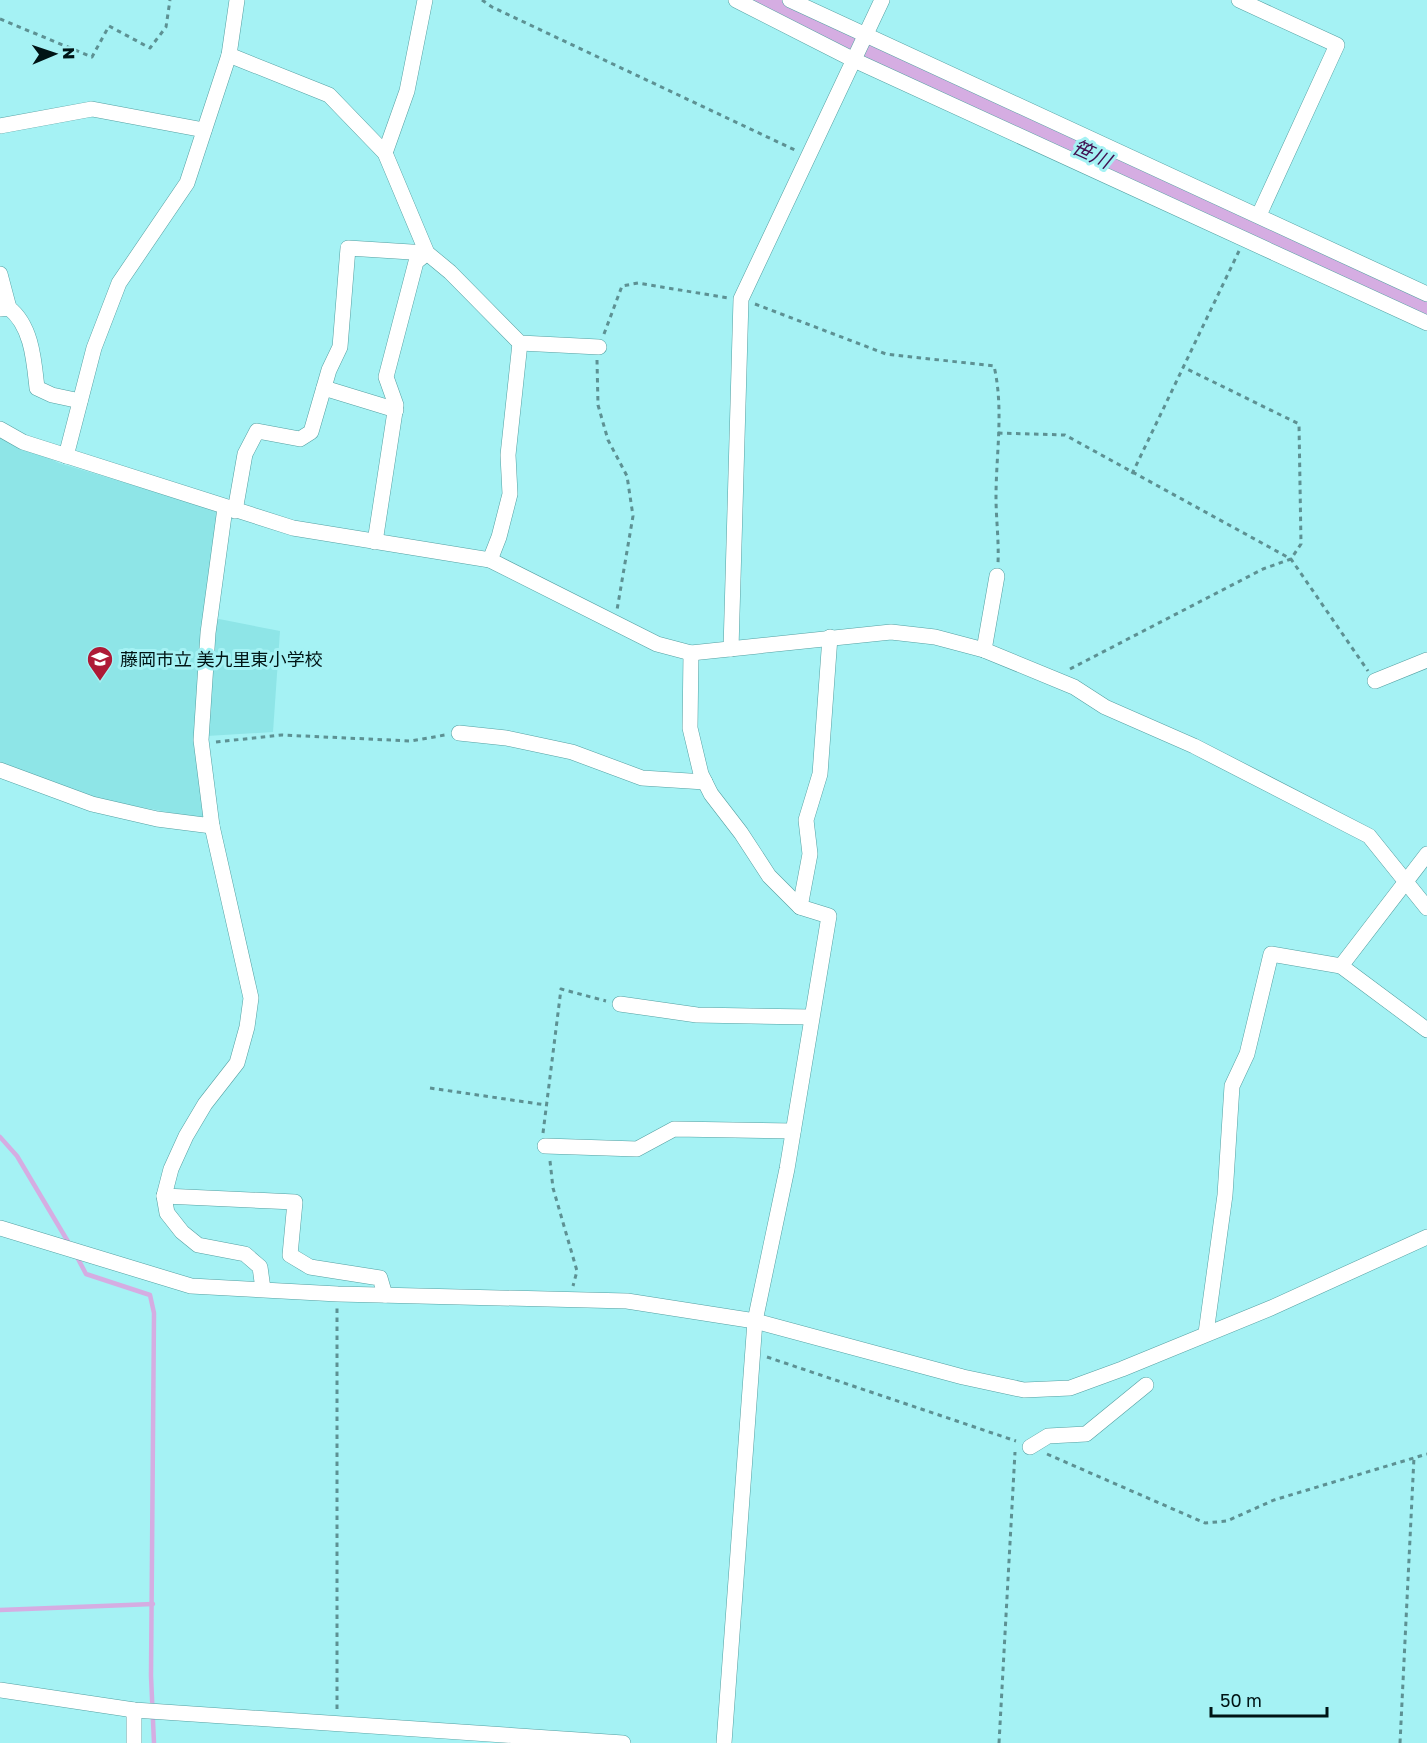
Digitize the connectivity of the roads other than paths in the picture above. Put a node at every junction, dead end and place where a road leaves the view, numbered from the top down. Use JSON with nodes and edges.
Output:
{"nodes":[{"id":1,"x":237,"y":0,"type":"edge"},
{"id":2,"x":425,"y":0,"type":"edge"},
{"id":3,"x":736,"y":0,"type":"edge"},
{"id":4,"x":790,"y":0,"type":"edge"},
{"id":5,"x":882,"y":0,"type":"edge"},
{"id":6,"x":1239,"y":0,"type":"edge"},
{"id":7,"x":866,"y":36,"type":"junction"},
{"id":8,"x":229,"y":55,"type":"junction"},
{"id":9,"x":855,"y":57,"type":"junction"},
{"id":10,"x":0,"y":126,"type":"edge"},
{"id":11,"x":204,"y":130,"type":"junction"},
{"id":12,"x":386,"y":153,"type":"junction"},
{"id":13,"x":1259,"y":215,"type":"junction"},
{"id":14,"x":427,"y":253,"type":"junction"},
{"id":15,"x":0,"y":274,"type":"edge"},
{"id":16,"x":1427,"y":294,"type":"edge"},
{"id":17,"x":5,"y":309,"type":"edge"},
{"id":18,"x":1427,"y":323,"type":"edge"},
{"id":19,"x":520,"y":343,"type":"junction"},
{"id":20,"x":599,"y":347,"type":"road end"},
{"id":21,"x":324,"y":388,"type":"junction"},
{"id":22,"x":80,"y":400,"type":"junction"},
{"id":23,"x":396,"y":410,"type":"junction"},
{"id":24,"x":0,"y":429,"type":"edge"},
{"id":25,"x":66,"y":456,"type":"junction"},
{"id":26,"x":230,"y":509,"type":"junction"},
{"id":27,"x":375,"y":542,"type":"junction"},
{"id":28,"x":490,"y":560,"type":"junction"},
{"id":29,"x":997,"y":576,"type":"road end"},
{"id":30,"x":830,"y":637,"type":"junction"},
{"id":31,"x":731,"y":648,"type":"junction"},
{"id":32,"x":984,"y":650,"type":"junction"},
{"id":33,"x":691,"y":653,"type":"junction"},
{"id":34,"x":1427,"y":660,"type":"edge"},
{"id":35,"x":1375,"y":681,"type":"road end"},
{"id":36,"x":459,"y":733,"type":"road end"},
{"id":37,"x":0,"y":770,"type":"edge"},
{"id":38,"x":705,"y":782,"type":"junction"},
{"id":39,"x":212,"y":826,"type":"junction"},
{"id":40,"x":1427,"y":854,"type":"edge"},
{"id":41,"x":1406,"y":881,"type":"junction"},
{"id":42,"x":800,"y":908,"type":"junction"},
{"id":43,"x":1427,"y":908,"type":"edge"},
{"id":44,"x":1341,"y":966,"type":"junction"},
{"id":45,"x":620,"y":1004,"type":"road end"},
{"id":46,"x":811,"y":1017,"type":"junction"},
{"id":47,"x":1427,"y":1030,"type":"edge"},
{"id":48,"x":793,"y":1131,"type":"junction"},
{"id":49,"x":545,"y":1146,"type":"road end"},
{"id":50,"x":164,"y":1196,"type":"junction"},
{"id":51,"x":0,"y":1228,"type":"edge"},
{"id":52,"x":1427,"y":1237,"type":"edge"},
{"id":53,"x":263,"y":1289,"type":"junction"},
{"id":54,"x":385,"y":1295,"type":"junction"},
{"id":55,"x":755,"y":1321,"type":"junction"},
{"id":56,"x":1206,"y":1333,"type":"junction"},
{"id":57,"x":1146,"y":1385,"type":"dead end"},
{"id":58,"x":1022,"y":1444,"type":"road end"},
{"id":59,"x":0,"y":1690,"type":"edge"},
{"id":60,"x":134,"y":1710,"type":"junction"},
{"id":61,"x":134,"y":1743,"type":"edge"},
{"id":62,"x":622,"y":1743,"type":"edge"},
{"id":63,"x":724,"y":1743,"type":"edge"}],
"edges":[{"from":1,"to":8,"type":"street"},
{"from":2,"to":12,"type":"street"},
{"from":3,"to":9,"type":"street"},
{"from":4,"to":7,"type":"street"},
{"from":5,"to":7,"type":"street"},
{"from":6,"to":13,"type":"street"},
{"from":7,"to":9,"type":"street"},
{"from":7,"to":13,"type":"street"},
{"from":8,"to":11,"type":"street"},
{"from":8,"to":12,"type":"street"},
{"from":9,"to":18,"type":"street"},
{"from":9,"to":31,"type":"street"},
{"from":10,"to":11,"type":"street"},
{"from":11,"to":22,"type":"street"},
{"from":12,"to":14,"type":"street"},
{"from":13,"to":16,"type":"street"},
{"from":14,"to":19,"type":"street"},
{"from":14,"to":21,"type":"street"},
{"from":14,"to":23,"type":"street"},
{"from":15,"to":17,"type":"street"},
{"from":17,"to":22,"type":"street"},
{"from":19,"to":20,"type":"street"},
{"from":19,"to":28,"type":"street"},
{"from":21,"to":23,"type":"street"},
{"from":21,"to":26,"type":"street"},
{"from":22,"to":25,"type":"street"},
{"from":23,"to":27,"type":"street"},
{"from":24,"to":25,"type":"street"},
{"from":25,"to":26,"type":"street"},
{"from":26,"to":27,"type":"street"},
{"from":26,"to":39,"type":"street"},
{"from":27,"to":28,"type":"street"},
{"from":28,"to":33,"type":"street"},
{"from":29,"to":32,"type":"street"},
{"from":30,"to":31,"type":"street"},
{"from":30,"to":32,"type":"street"},
{"from":30,"to":42,"type":"street"},
{"from":31,"to":33,"type":"street"},
{"from":32,"to":41,"type":"street"},
{"from":33,"to":38,"type":"street"},
{"from":34,"to":35,"type":"street"},
{"from":36,"to":38,"type":"street"},
{"from":37,"to":39,"type":"street"},
{"from":38,"to":42,"type":"street"},
{"from":39,"to":50,"type":"street"},
{"from":40,"to":41,"type":"street"},
{"from":41,"to":43,"type":"street"},
{"from":41,"to":44,"type":"street"},
{"from":42,"to":46,"type":"street"},
{"from":44,"to":47,"type":"street"},
{"from":44,"to":56,"type":"street"},
{"from":45,"to":46,"type":"street"},
{"from":46,"to":48,"type":"street"},
{"from":48,"to":49,"type":"street"},
{"from":48,"to":55,"type":"street"},
{"from":50,"to":53,"type":"street"},
{"from":50,"to":54,"type":"street"},
{"from":51,"to":53,"type":"street"},
{"from":52,"to":56,"type":"street"},
{"from":53,"to":54,"type":"street"},
{"from":54,"to":55,"type":"street"},
{"from":55,"to":56,"type":"street"},
{"from":55,"to":63,"type":"street"},
{"from":57,"to":58,"type":"street"},
{"from":59,"to":60,"type":"street"},
{"from":60,"to":61,"type":"street"},
{"from":60,"to":62,"type":"street"}]}
